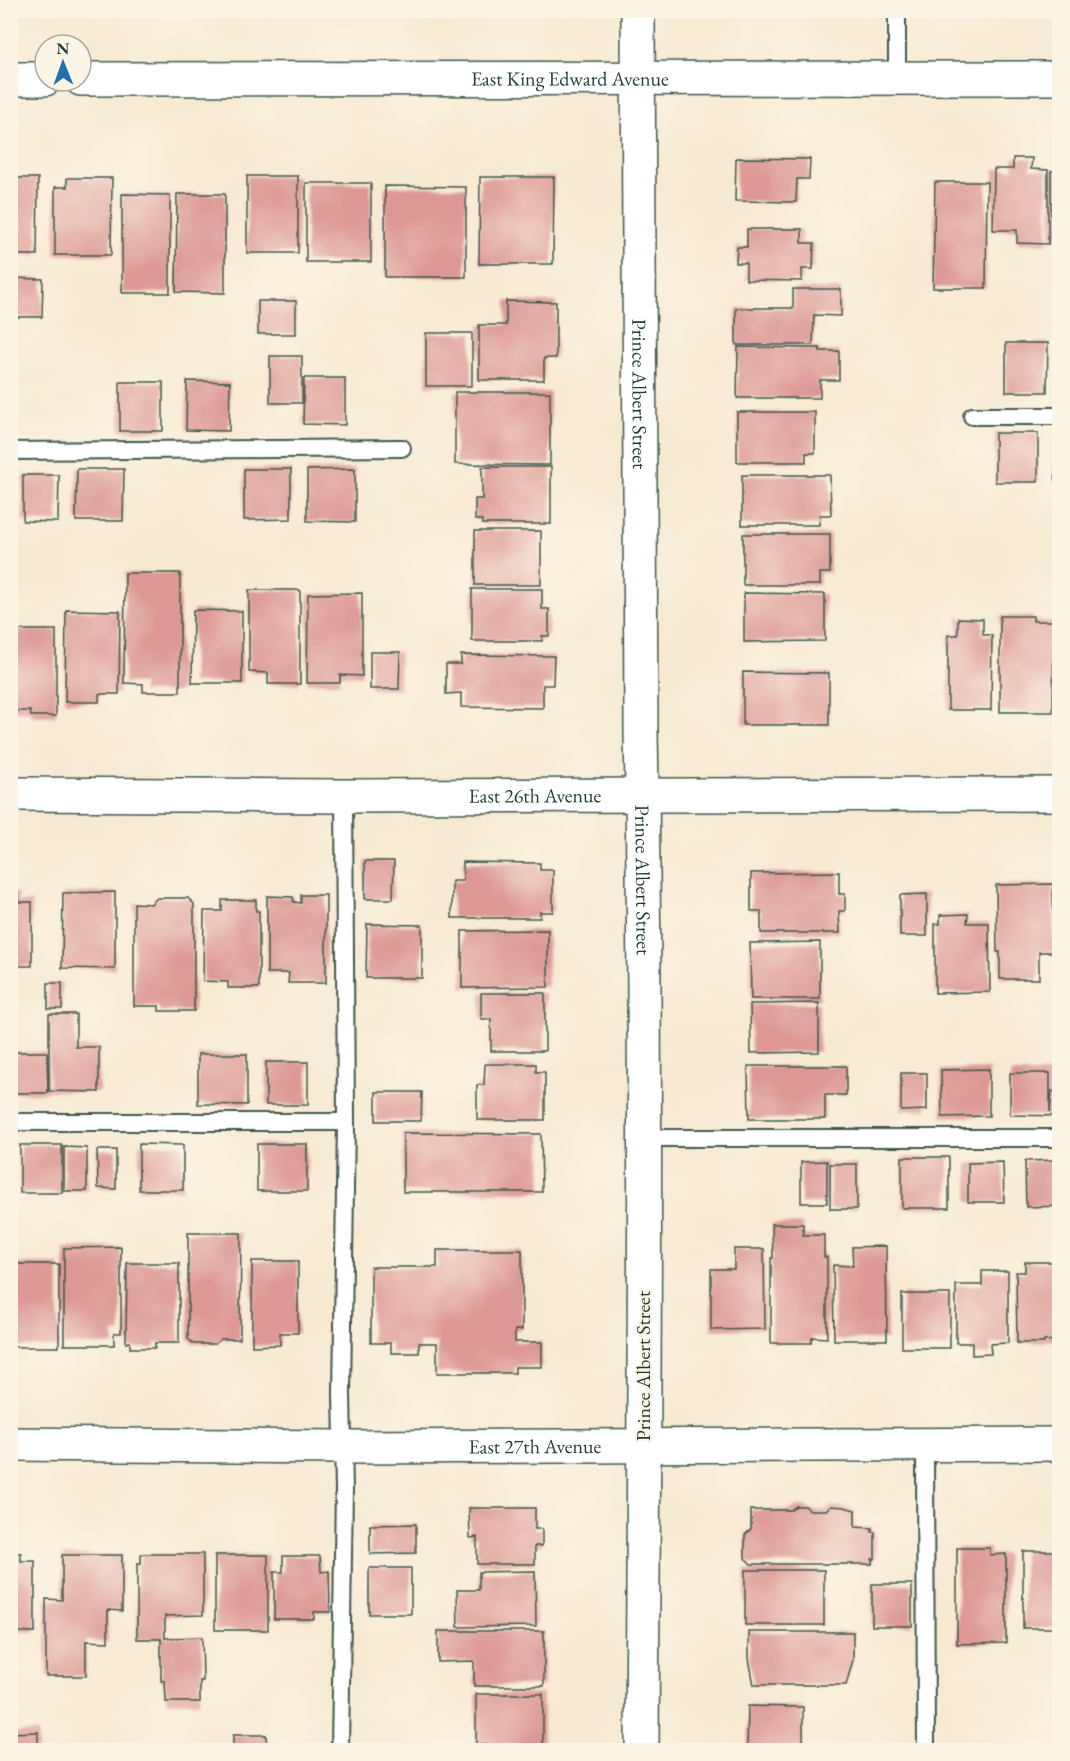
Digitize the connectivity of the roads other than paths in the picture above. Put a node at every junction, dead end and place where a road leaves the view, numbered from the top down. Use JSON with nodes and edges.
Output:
{"nodes":[{"id":1,"x":638,"y":10,"type":"edge"},
{"id":2,"x":897,"y":10,"type":"edge"},
{"id":3,"x":638,"y":78,"type":"junction"},
{"id":4,"x":897,"y":78,"type":"junction"},
{"id":5,"x":1059,"y":78,"type":"edge"},
{"id":6,"x":10,"y":79,"type":"edge"},
{"id":7,"x":33,"y":79,"type":"edge"},
{"id":8,"x":93,"y":79,"type":"edge"},
{"id":9,"x":972,"y":416,"type":"dead end"},
{"id":10,"x":1059,"y":416,"type":"edge"},
{"id":11,"x":402,"y":448,"type":"dead end"},
{"id":12,"x":10,"y":451,"type":"edge"},
{"id":13,"x":10,"y":794,"type":"edge"},
{"id":14,"x":1059,"y":794,"type":"edge"},
{"id":15,"x":642,"y":795,"type":"junction"},
{"id":16,"x":344,"y":796,"type":"junction"},
{"id":17,"x":10,"y":1122,"type":"edge"},
{"id":18,"x":346,"y":1122,"type":"junction"},
{"id":19,"x":643,"y":1138,"type":"junction"},
{"id":20,"x":1059,"y":1138,"type":"edge"},
{"id":21,"x":10,"y":1444,"type":"edge"},
{"id":22,"x":925,"y":1444,"type":"junction"},
{"id":23,"x":1059,"y":1444,"type":"edge"},
{"id":24,"x":643,"y":1445,"type":"junction"},
{"id":25,"x":343,"y":1447,"type":"junction"},
{"id":26,"x":339,"y":1750,"type":"edge"},
{"id":27,"x":642,"y":1750,"type":"edge"},
{"id":28,"x":926,"y":1750,"type":"edge"}],
"edges":[{"from":1,"to":3,"type":"street","name":"Prince Albert Street"},
{"from":2,"to":4,"type":"lane"},
{"from":3,"to":4,"type":"street","name":"East King Edward Avenue"},
{"from":3,"to":8,"type":"street","name":"East King Edward Avenue"},
{"from":3,"to":15,"type":"street","name":"Prince Albert Street"},
{"from":4,"to":5,"type":"street","name":"East King Edward Avenue"},
{"from":6,"to":7,"type":"street"},
{"from":9,"to":10,"type":"lane"},
{"from":11,"to":12,"type":"lane"},
{"from":13,"to":16,"type":"street","name":"East 26th Avenue"},
{"from":14,"to":15,"type":"street","name":"East 26th Avenue"},
{"from":15,"to":16,"type":"street","name":"East 26th Avenue"},
{"from":15,"to":19,"type":"street","name":"Prince Albert Street"},
{"from":16,"to":18,"type":"lane"},
{"from":17,"to":18,"type":"lane"},
{"from":18,"to":25,"type":"lane"},
{"from":19,"to":20,"type":"lane"},
{"from":19,"to":24,"type":"street","name":"Prince Albert Street"},
{"from":21,"to":25,"type":"street","name":"East 27th Avenue"},
{"from":22,"to":23,"type":"street","name":"East 27th Avenue"},
{"from":22,"to":24,"type":"street","name":"East 27th Avenue"},
{"from":22,"to":28,"type":"lane"},
{"from":24,"to":25,"type":"street","name":"East 27th Avenue"},
{"from":24,"to":27,"type":"street","name":"Prince Albert Street"},
{"from":25,"to":26,"type":"lane"}]}
